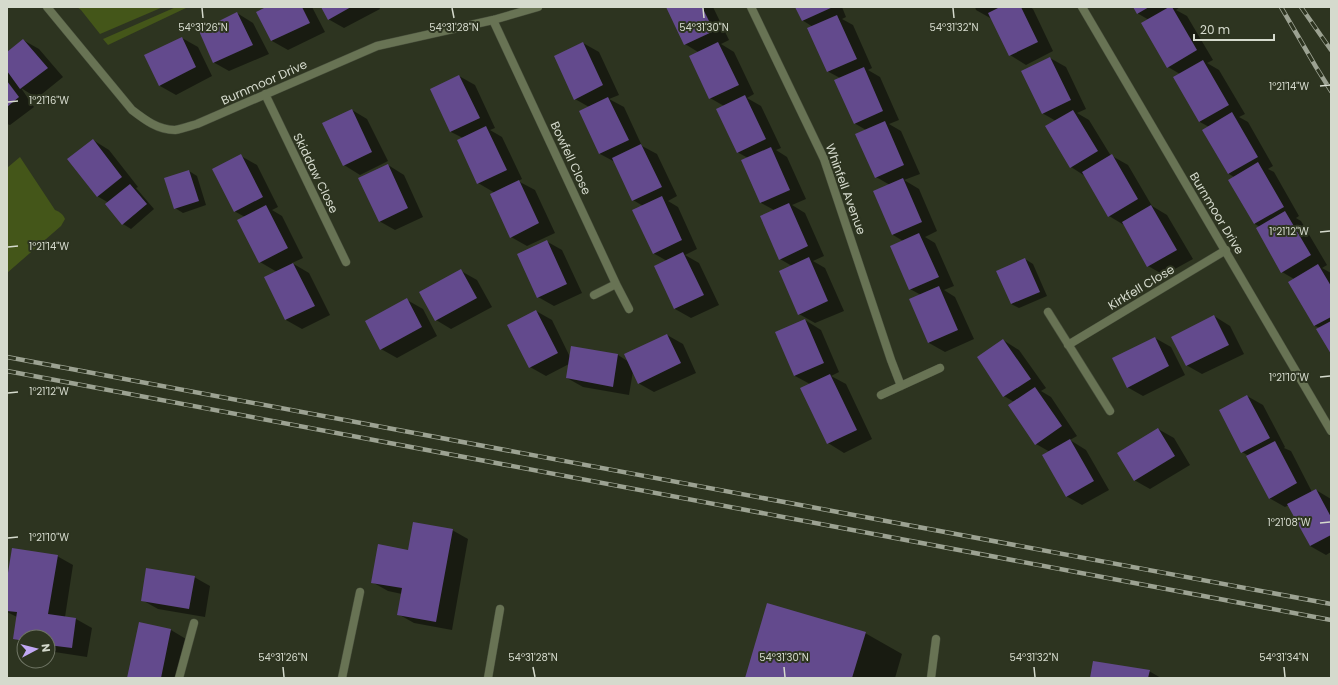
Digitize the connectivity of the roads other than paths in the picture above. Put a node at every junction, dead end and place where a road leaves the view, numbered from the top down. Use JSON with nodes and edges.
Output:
{"nodes":[{"id":1,"x":47,"y":7,"type":"edge"},
{"id":2,"x":538,"y":7,"type":"edge"},
{"id":3,"x":751,"y":7,"type":"edge"},
{"id":4,"x":1082,"y":7,"type":"edge"},
{"id":5,"x":493,"y":20,"type":"junction"},
{"id":6,"x":265,"y":94,"type":"junction"},
{"id":7,"x":1226,"y":250,"type":"junction"},
{"id":8,"x":346,"y":262,"type":"dead end"},
{"id":9,"x":616,"y":284,"type":"junction"},
{"id":10,"x":594,"y":295,"type":"dead end"},
{"id":11,"x":629,"y":309,"type":"dead end"},
{"id":12,"x":1048,"y":312,"type":"dead end"},
{"id":13,"x":1068,"y":344,"type":"junction"},
{"id":14,"x":940,"y":368,"type":"dead end"},
{"id":15,"x":901,"y":386,"type":"junction"},
{"id":16,"x":881,"y":395,"type":"dead end"},
{"id":17,"x":1110,"y":411,"type":"dead end"},
{"id":18,"x":1331,"y":431,"type":"edge"},
{"id":19,"x":360,"y":592,"type":"dead end"},
{"id":20,"x":500,"y":609,"type":"dead end"},
{"id":21,"x":194,"y":623,"type":"dead end"},
{"id":22,"x":936,"y":639,"type":"dead end"},
{"id":23,"x":178,"y":678,"type":"edge"},
{"id":24,"x":342,"y":678,"type":"edge"},
{"id":25,"x":488,"y":678,"type":"edge"},
{"id":26,"x":931,"y":678,"type":"edge"}],
"edges":[{"from":1,"to":6,"type":"street","name":"Burnmoor Drive"},
{"from":2,"to":5,"type":"street","name":"Burnmoor Drive"},
{"from":3,"to":15,"type":"street","name":"Whinfell Avenue"},
{"from":4,"to":7,"type":"street","name":"Burnmoor Drive"},
{"from":5,"to":6,"type":"street","name":"Burnmoor Drive"},
{"from":5,"to":9,"type":"street","name":"Bowfell Close"},
{"from":6,"to":8,"type":"street","name":"Skiddaw Close"},
{"from":7,"to":13,"type":"street","name":"Kirkfell Close"},
{"from":7,"to":18,"type":"street","name":"Burnmoor Drive"},
{"from":9,"to":10,"type":"street"},
{"from":9,"to":11,"type":"street","name":"Bowfell Close"},
{"from":12,"to":13,"type":"street"},
{"from":13,"to":17,"type":"street"},
{"from":14,"to":15,"type":"street"},
{"from":15,"to":16,"type":"street"},
{"from":19,"to":24,"type":"street"},
{"from":20,"to":25,"type":"street"},
{"from":21,"to":23,"type":"street"},
{"from":22,"to":26,"type":"street"}]}
